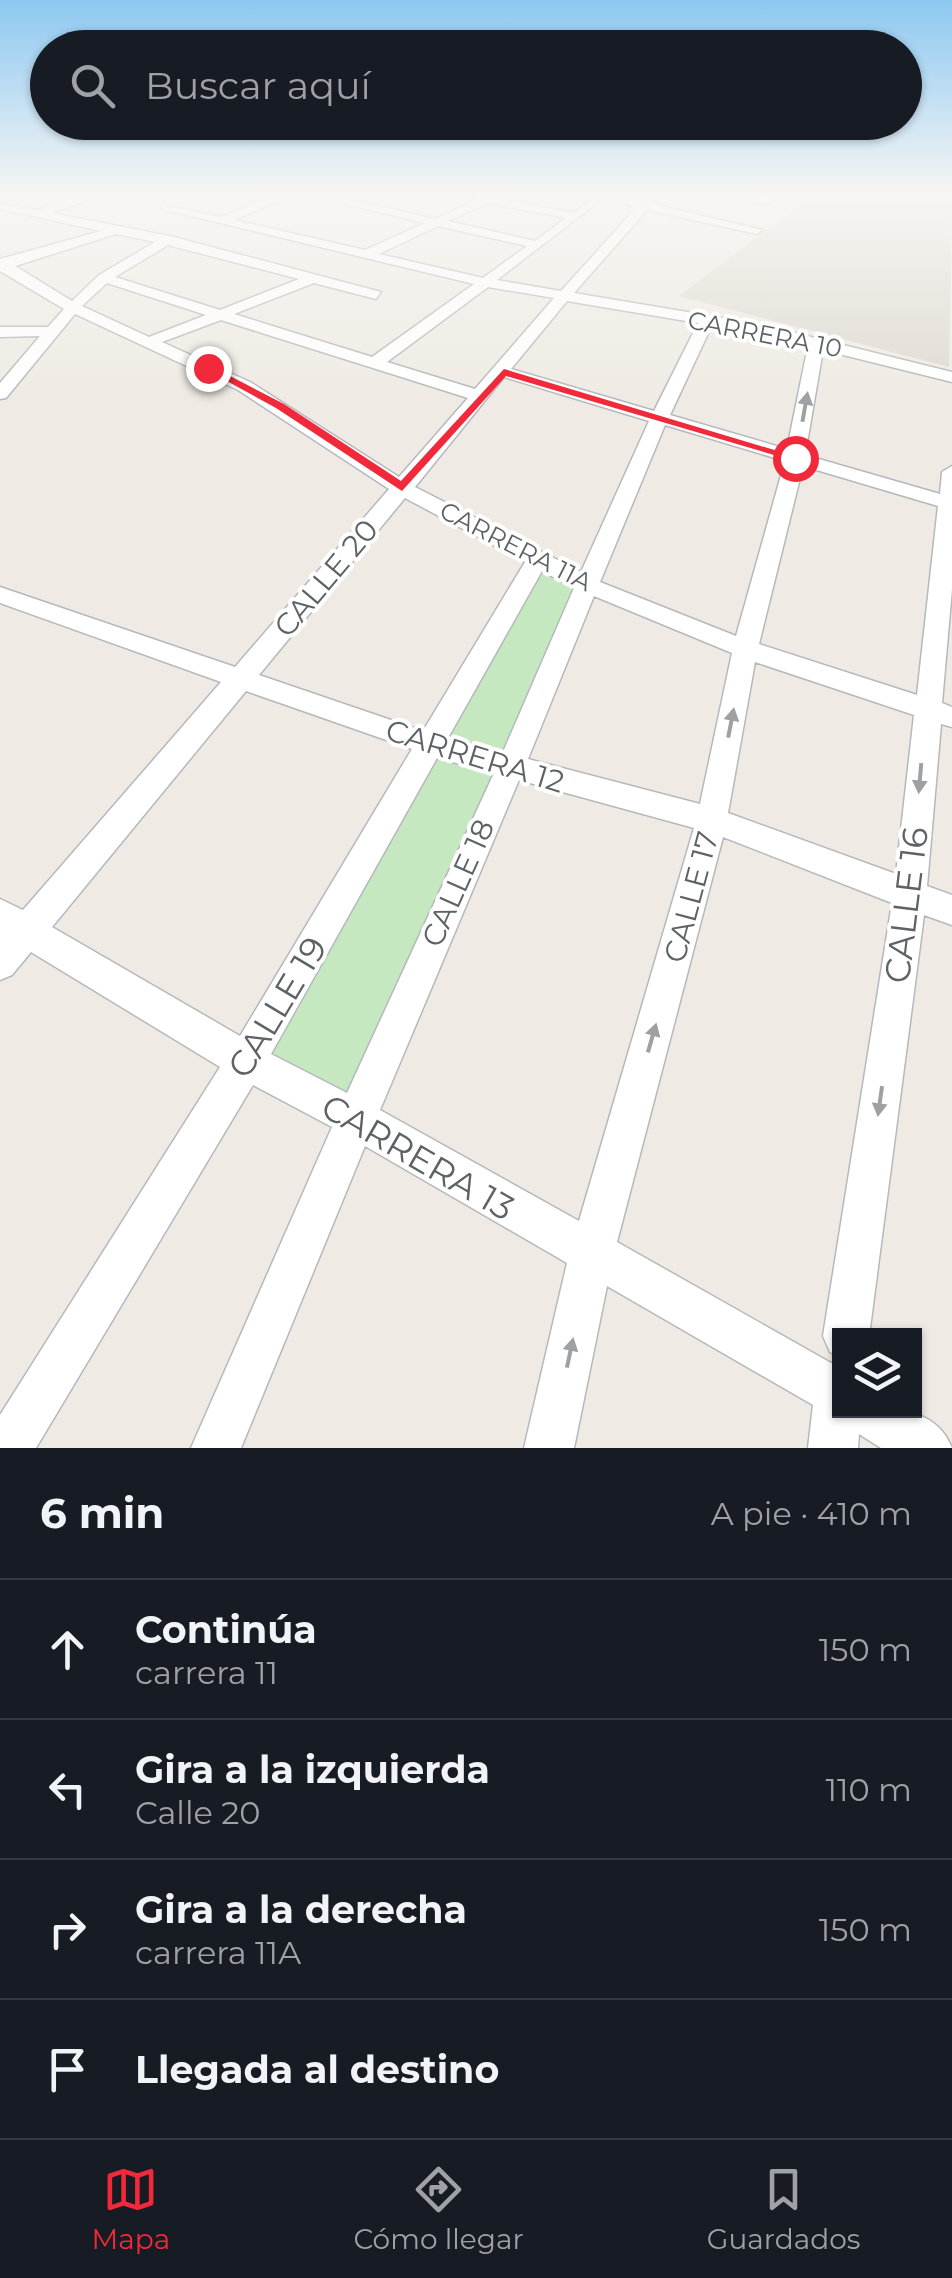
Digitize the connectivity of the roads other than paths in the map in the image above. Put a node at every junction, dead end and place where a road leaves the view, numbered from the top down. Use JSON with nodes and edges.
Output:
{"nodes":[{"id":1,"x":119,"y":263,"type":"edge"},
{"id":2,"x":250,"y":263,"type":"edge"},
{"id":3,"x":350,"y":263,"type":"edge"},
{"id":4,"x":404,"y":263,"type":"edge"},
{"id":5,"x":509,"y":263,"type":"edge"},
{"id":6,"x":594,"y":263,"type":"edge"},
{"id":7,"x":1,"y":265,"type":"edge"},
{"id":8,"x":104,"y":278,"type":"junction"},
{"id":9,"x":313,"y":278,"type":"junction"},
{"id":10,"x":482,"y":282,"type":"junction"},
{"id":11,"x":376,"y":295,"type":"dead end"},
{"id":12,"x":563,"y":297,"type":"junction"},
{"id":13,"x":72,"y":307,"type":"junction"},
{"id":14,"x":219,"y":317,"type":"junction"},
{"id":15,"x":706,"y":322,"type":"junction"},
{"id":16,"x":54,"y":331,"type":"junction"},
{"id":17,"x":0,"y":332,"type":"edge"},
{"id":18,"x":152,"y":340,"type":"junction"},
{"id":19,"x":816,"y":342,"type":"junction"},
{"id":20,"x":372,"y":365,"type":"junction"},
{"id":21,"x":504,"y":372,"type":"junction"},
{"id":22,"x":952,"y":377,"type":"edge"},
{"id":23,"x":0,"y":394,"type":"edge"},
{"id":24,"x":482,"y":397,"type":"junction"},
{"id":25,"x":657,"y":418,"type":"junction"},
{"id":26,"x":795,"y":458,"type":"junction"},
{"id":27,"x":402,"y":488,"type":"junction"},
{"id":28,"x":950,"y":493,"type":"edge"},
{"id":29,"x":537,"y":560,"type":"junction"},
{"id":30,"x":585,"y":584,"type":"junction"},
{"id":31,"x":0,"y":595,"type":"edge"},
{"id":32,"x":745,"y":649,"type":"junction"},
{"id":33,"x":240,"y":679,"type":"junction"},
{"id":34,"x":939,"y":713,"type":"edge"},
{"id":35,"x":432,"y":745,"type":"junction"},
{"id":36,"x":509,"y":769,"type":"junction"},
{"id":37,"x":712,"y":820,"type":"junction"},
{"id":38,"x":910,"y":895,"type":"junction"},
{"id":39,"x":952,"y":910,"type":"edge"},
{"id":40,"x":9,"y":937,"type":"edge"},
{"id":41,"x":246,"y":1061,"type":"junction"},
{"id":42,"x":353,"y":1117,"type":"junction"},
{"id":43,"x":591,"y":1256,"type":"junction"},
{"id":44,"x":847,"y":1328,"type":"edge"},
{"id":45,"x":832,"y":1387,"type":"edge"},
{"id":46,"x":840,"y":1418,"type":"edge"},
{"id":47,"x":882,"y":1418,"type":"edge"},
{"id":48,"x":8,"y":1448,"type":"edge"},
{"id":49,"x":216,"y":1448,"type":"edge"},
{"id":50,"x":549,"y":1448,"type":"edge"},
{"id":51,"x":833,"y":1448,"type":"edge"},
{"id":52,"x":928,"y":1448,"type":"edge"}],
"edges":[{"from":1,"to":8,"type":"street"},
{"from":2,"to":9,"type":"street"},
{"from":3,"to":9,"type":"street"},
{"from":4,"to":10,"type":"street","name":"CARRERA 10"},
{"from":5,"to":10,"type":"street"},
{"from":6,"to":12,"type":"street","name":"CALLE 20"},
{"from":7,"to":13,"type":"street","name":"CARRERA 11A"},
{"from":8,"to":13,"type":"street"},
{"from":8,"to":14,"type":"street"},
{"from":9,"to":11,"type":"street"},
{"from":9,"to":14,"type":"street"},
{"from":10,"to":12,"type":"street","name":"CARRERA 10"},
{"from":10,"to":20,"type":"street"},
{"from":12,"to":15,"type":"street","name":"CARRERA 10"},
{"from":12,"to":21,"type":"street","name":"CALLE 20"},
{"from":13,"to":16,"type":"street"},
{"from":13,"to":18,"type":"street","name":"CARRERA 11A"},
{"from":14,"to":18,"type":"street"},
{"from":14,"to":20,"type":"street"},
{"from":15,"to":19,"type":"street","name":"CARRERA 10"},
{"from":15,"to":25,"type":"street","name":"CALLE 18"},
{"from":16,"to":17,"type":"street"},
{"from":16,"to":23,"type":"street"},
{"from":18,"to":27,"type":"street","name":"CARRERA 11A"},
{"from":19,"to":22,"type":"street","name":"CARRERA 10"},
{"from":26,"to":19,"type":"street","name":"CALLE 17","one_way":true},
{"from":20,"to":24,"type":"street"},
{"from":21,"to":24,"type":"street","name":"CALLE 20"},
{"from":21,"to":25,"type":"street"},
{"from":24,"to":27,"type":"street","name":"CALLE 20"},
{"from":25,"to":26,"type":"street"},
{"from":25,"to":30,"type":"street","name":"CALLE 18"},
{"from":26,"to":28,"type":"street"},
{"from":26,"to":32,"type":"street","name":"CALLE 17"},
{"from":27,"to":29,"type":"street","name":"CARRERA 11A"},
{"from":27,"to":33,"type":"street","name":"CALLE 20"},
{"from":28,"to":34,"type":"street","name":"CALLE 16"},
{"from":29,"to":30,"type":"street","name":"CARRERA 11A"},
{"from":29,"to":35,"type":"street","name":"CALLE 19"},
{"from":30,"to":32,"type":"street","name":"CARRERA 11A"},
{"from":30,"to":36,"type":"street","name":"CALLE 18"},
{"from":31,"to":33,"type":"street","name":"CARRERA 12"},
{"from":32,"to":34,"type":"street","name":"CARRERA 11A"},
{"from":37,"to":32,"type":"street","name":"CALLE 17","one_way":true},
{"from":33,"to":35,"type":"street","name":"CARRERA 12"},
{"from":33,"to":40,"type":"street","name":"CALLE 20"},
{"from":34,"to":38,"type":"street","name":"CALLE 16","one_way":true},
{"from":35,"to":36,"type":"street","name":"CARRERA 12"},
{"from":35,"to":41,"type":"street","name":"CALLE 19"},
{"from":36,"to":37,"type":"street","name":"CARRERA 12"},
{"from":36,"to":42,"type":"street","name":"CALLE 18"},
{"from":37,"to":38,"type":"street","name":"CARRERA 12"},
{"from":43,"to":37,"type":"street","name":"CALLE 17","one_way":true},
{"from":38,"to":39,"type":"street","name":"CARRERA 12"},
{"from":38,"to":44,"type":"street","name":"CALLE 16","one_way":true},
{"from":40,"to":41,"type":"street","name":"CARRERA 13"},
{"from":41,"to":42,"type":"street","name":"CARRERA 13"},
{"from":41,"to":48,"type":"street","name":"CALLE 19"},
{"from":42,"to":43,"type":"street","name":"CARRERA 13"},
{"from":42,"to":49,"type":"street","name":"CALLE 18"},
{"from":43,"to":45,"type":"street","name":"CARRERA 13"},
{"from":50,"to":43,"type":"street","name":"CALLE 17","one_way":true},
{"from":46,"to":51,"type":"street"},
{"from":47,"to":52,"type":"street","name":"CARRERA 13"}]}
